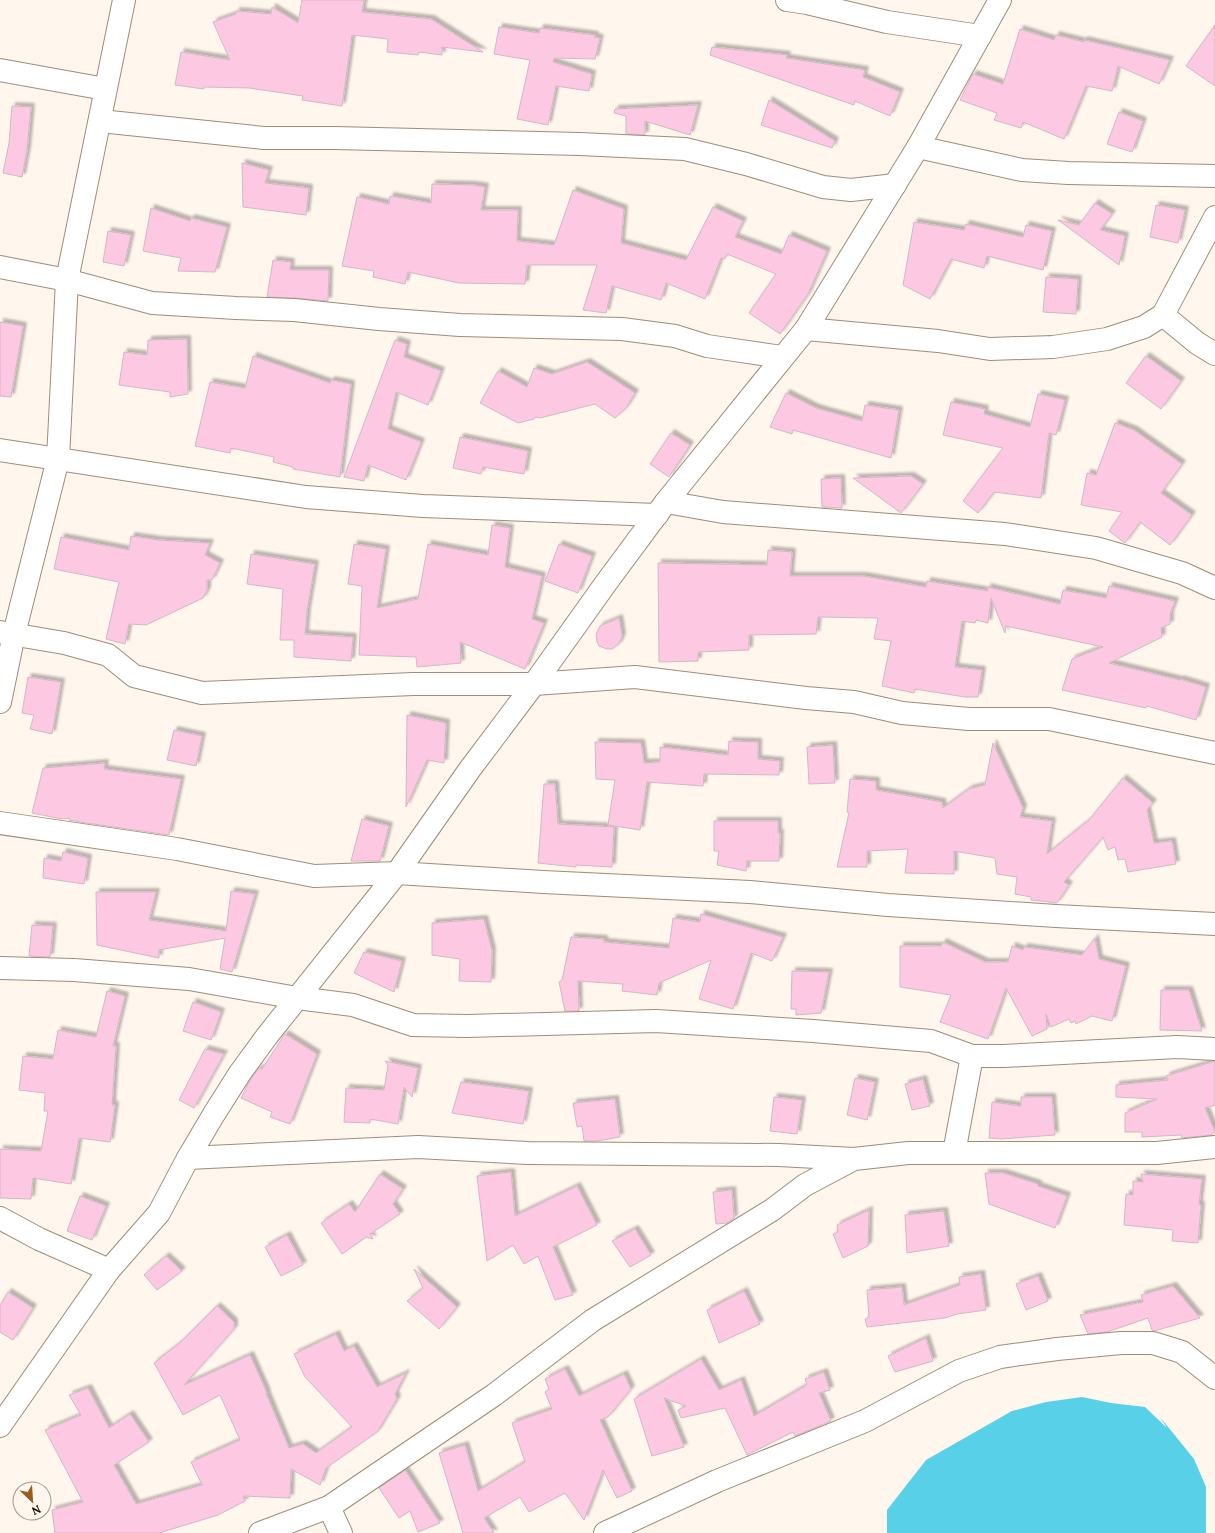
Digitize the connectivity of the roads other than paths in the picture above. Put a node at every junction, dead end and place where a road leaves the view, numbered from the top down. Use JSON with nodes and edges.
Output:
{"nodes":[{"id":1,"x":124,"y":0,"type":"edge"},
{"id":2,"x":787,"y":0,"type":"edge"},
{"id":3,"x":1000,"y":0,"type":"edge"},
{"id":4,"x":980,"y":36,"type":"junction"},
{"id":5,"x":0,"y":70,"type":"edge"},
{"id":6,"x":105,"y":90,"type":"junction"},
{"id":7,"x":100,"y":121,"type":"junction"},
{"id":8,"x":918,"y":148,"type":"junction"},
{"id":9,"x":1215,"y":176,"type":"edge"},
{"id":10,"x":895,"y":185,"type":"junction"},
{"id":11,"x":1215,"y":217,"type":"edge"},
{"id":12,"x":0,"y":267,"type":"edge"},
{"id":13,"x":67,"y":280,"type":"junction"},
{"id":14,"x":1163,"y":315,"type":"junction"},
{"id":15,"x":806,"y":329,"type":"junction"},
{"id":16,"x":1215,"y":354,"type":"edge"},
{"id":17,"x":782,"y":357,"type":"junction"},
{"id":18,"x":0,"y":450,"type":"edge"},
{"id":19,"x":58,"y":459,"type":"junction"},
{"id":20,"x":662,"y":509,"type":"junction"},
{"id":21,"x":1215,"y":588,"type":"edge"},
{"id":22,"x":7,"y":633,"type":"edge"},
{"id":23,"x":534,"y":684,"type":"junction"},
{"id":24,"x":0,"y":702,"type":"edge"},
{"id":25,"x":1215,"y":753,"type":"edge"},
{"id":26,"x":0,"y":823,"type":"edge"},
{"id":27,"x":397,"y":873,"type":"junction"},
{"id":28,"x":1215,"y":924,"type":"edge"},
{"id":29,"x":0,"y":968,"type":"edge"},
{"id":30,"x":297,"y":998,"type":"junction"},
{"id":31,"x":1215,"y":1048,"type":"edge"},
{"id":32,"x":972,"y":1056,"type":"junction"},
{"id":33,"x":1215,"y":1147,"type":"edge"},
{"id":34,"x":954,"y":1153,"type":"junction"},
{"id":35,"x":188,"y":1158,"type":"junction"},
{"id":36,"x":854,"y":1159,"type":"junction"},
{"id":37,"x":0,"y":1218,"type":"edge"},
{"id":38,"x":109,"y":1270,"type":"junction"},
{"id":39,"x":1215,"y":1378,"type":"edge"},
{"id":40,"x":0,"y":1426,"type":"edge"},
{"id":41,"x":329,"y":1507,"type":"junction"},
{"id":42,"x":260,"y":1533,"type":"edge"},
{"id":43,"x":341,"y":1533,"type":"edge"},
{"id":44,"x":605,"y":1533,"type":"edge"}],
"edges":[{"from":1,"to":6,"type":"street"},
{"from":2,"to":4,"type":"street"},
{"from":3,"to":4,"type":"street"},
{"from":4,"to":8,"type":"street"},
{"from":5,"to":6,"type":"street"},
{"from":6,"to":7,"type":"street"},
{"from":7,"to":10,"type":"street"},
{"from":7,"to":13,"type":"street"},
{"from":8,"to":9,"type":"street"},
{"from":8,"to":10,"type":"street"},
{"from":10,"to":15,"type":"street"},
{"from":11,"to":14,"type":"street"},
{"from":12,"to":13,"type":"street"},
{"from":13,"to":17,"type":"street"},
{"from":13,"to":19,"type":"street"},
{"from":14,"to":15,"type":"street"},
{"from":14,"to":16,"type":"street"},
{"from":15,"to":17,"type":"street"},
{"from":17,"to":20,"type":"street"},
{"from":18,"to":19,"type":"street"},
{"from":19,"to":20,"type":"street"},
{"from":19,"to":22,"type":"street"},
{"from":20,"to":21,"type":"street"},
{"from":20,"to":23,"type":"street"},
{"from":22,"to":23,"type":"street"},
{"from":22,"to":24,"type":"street"},
{"from":23,"to":25,"type":"street"},
{"from":23,"to":27,"type":"street"},
{"from":26,"to":27,"type":"street"},
{"from":27,"to":28,"type":"street"},
{"from":27,"to":30,"type":"street"},
{"from":29,"to":30,"type":"street"},
{"from":30,"to":32,"type":"street"},
{"from":30,"to":35,"type":"street"},
{"from":31,"to":32,"type":"street"},
{"from":32,"to":34,"type":"street"},
{"from":33,"to":34,"type":"street"},
{"from":34,"to":36,"type":"street"},
{"from":35,"to":36,"type":"street"},
{"from":35,"to":38,"type":"street"},
{"from":36,"to":41,"type":"street"},
{"from":37,"to":38,"type":"street"},
{"from":38,"to":40,"type":"street"},
{"from":39,"to":44,"type":"street"},
{"from":41,"to":42,"type":"street"},
{"from":41,"to":43,"type":"street"}]}
